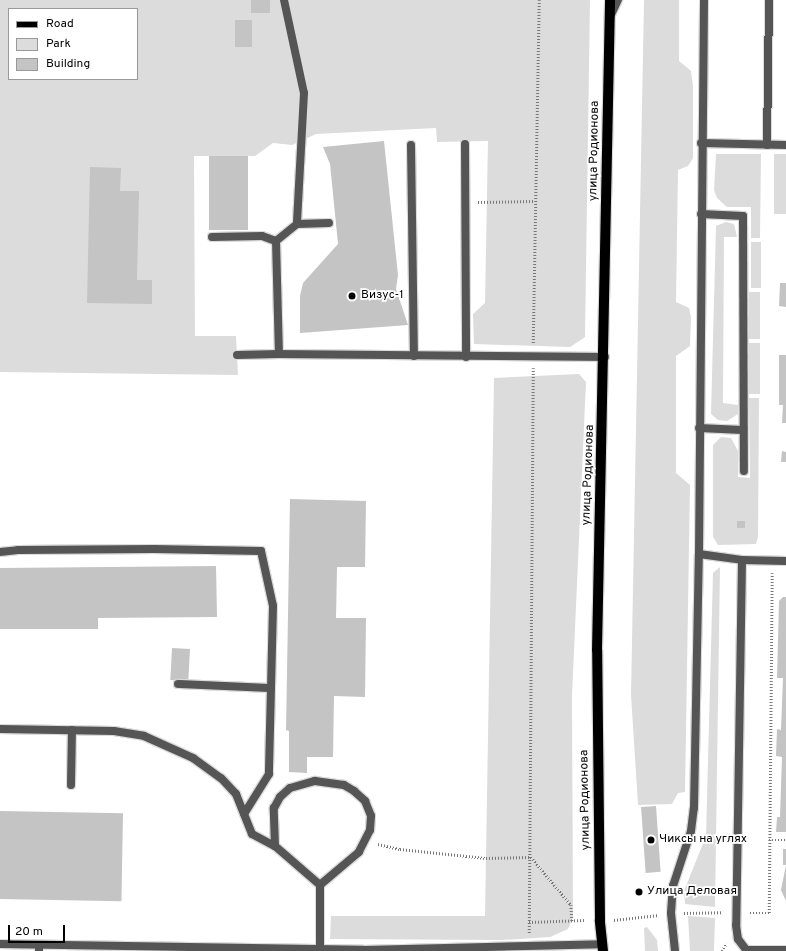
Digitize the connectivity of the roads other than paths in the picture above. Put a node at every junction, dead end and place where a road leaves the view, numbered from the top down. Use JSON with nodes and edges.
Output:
{"nodes":[{"id":1,"x":284,"y":0,"type":"edge"},
{"id":2,"x":610,"y":0,"type":"edge"},
{"id":3,"x":618,"y":0,"type":"edge"},
{"id":4,"x":704,"y":0,"type":"edge"},
{"id":5,"x":769,"y":0,"type":"edge"},
{"id":6,"x":610,"y":18,"type":"junction"},
{"id":7,"x":701,"y":143,"type":"junction"},
{"id":8,"x":464,"y":144,"type":"dead end"},
{"id":9,"x":411,"y":145,"type":"dead end"},
{"id":10,"x":767,"y":145,"type":"junction"},
{"id":11,"x":786,"y":145,"type":"edge"},
{"id":12,"x":701,"y":214,"type":"junction"},
{"id":13,"x":329,"y":223,"type":"dead end"},
{"id":14,"x":297,"y":224,"type":"junction"},
{"id":15,"x":212,"y":237,"type":"dead end"},
{"id":16,"x":276,"y":241,"type":"junction"},
{"id":17,"x":279,"y":354,"type":"junction"},
{"id":18,"x":237,"y":355,"type":"dead end"},
{"id":19,"x":414,"y":356,"type":"junction"},
{"id":20,"x":605,"y":356,"type":"junction"},
{"id":21,"x":466,"y":357,"type":"junction"},
{"id":22,"x":700,"y":428,"type":"junction"},
{"id":23,"x":743,"y":430,"type":"junction"},
{"id":24,"x":744,"y":471,"type":"dead end"},
{"id":25,"x":0,"y":552,"type":"edge"},
{"id":26,"x":699,"y":554,"type":"junction"},
{"id":27,"x":742,"y":560,"type":"junction"},
{"id":28,"x":786,"y":560,"type":"edge"},
{"id":29,"x":178,"y":684,"type":"dead end"},
{"id":30,"x":271,"y":688,"type":"junction"},
{"id":31,"x":0,"y":729,"type":"edge"},
{"id":32,"x":72,"y":730,"type":"junction"},
{"id":33,"x":71,"y":785,"type":"dead end"},
{"id":34,"x":244,"y":814,"type":"junction"},
{"id":35,"x":275,"y":846,"type":"junction"},
{"id":36,"x":320,"y":885,"type":"junction"},
{"id":37,"x":0,"y":944,"type":"edge"},
{"id":38,"x":39,"y":948,"type":"edge"},
{"id":39,"x":602,"y":948,"type":"edge"},
{"id":40,"x":320,"y":949,"type":"junction"},
{"id":41,"x":747,"y":950,"type":"edge"},
{"id":42,"x":786,"y":950,"type":"edge"},
{"id":43,"x":363,"y":951,"type":"edge"},
{"id":44,"x":676,"y":951,"type":"edge"}],
"edges":[{"from":1,"to":14,"type":"street"},
{"from":2,"to":6,"type":"main road","name":"улица Родионова"},
{"from":3,"to":6,"type":"street"},
{"from":4,"to":7,"type":"street"},
{"from":5,"to":10,"type":"street"},
{"from":6,"to":20,"type":"main road","name":"улица Родионова"},
{"from":7,"to":10,"type":"street"},
{"from":7,"to":12,"type":"street"},
{"from":8,"to":21,"type":"street"},
{"from":9,"to":19,"type":"street"},
{"from":10,"to":11,"type":"street"},
{"from":12,"to":22,"type":"street"},
{"from":12,"to":23,"type":"street"},
{"from":13,"to":14,"type":"street"},
{"from":14,"to":16,"type":"street"},
{"from":15,"to":16,"type":"street"},
{"from":16,"to":17,"type":"street"},
{"from":17,"to":18,"type":"street"},
{"from":17,"to":19,"type":"street"},
{"from":19,"to":21,"type":"street"},
{"from":20,"to":21,"type":"street"},
{"from":20,"to":39,"type":"main road","name":"улица Родионова"},
{"from":22,"to":23,"type":"street"},
{"from":22,"to":26,"type":"street"},
{"from":23,"to":24,"type":"street"},
{"from":25,"to":30,"type":"street"},
{"from":26,"to":27,"type":"street"},
{"from":26,"to":44,"type":"street"},
{"from":27,"to":28,"type":"street"},
{"from":27,"to":41,"type":"street"},
{"from":29,"to":30,"type":"street"},
{"from":30,"to":34,"type":"street"},
{"from":31,"to":32,"type":"street"},
{"from":32,"to":33,"type":"street"},
{"from":32,"to":34,"type":"street"},
{"from":34,"to":35,"type":"street"},
{"from":35,"to":36,"type":"street"},
{"from":35,"to":36,"type":"street"},
{"from":36,"to":40,"type":"street"},
{"from":37,"to":38,"type":"street"},
{"from":38,"to":40,"type":"street"},
{"from":39,"to":43,"type":"street"},
{"from":40,"to":43,"type":"street"},
{"from":41,"to":42,"type":"street"}]}
